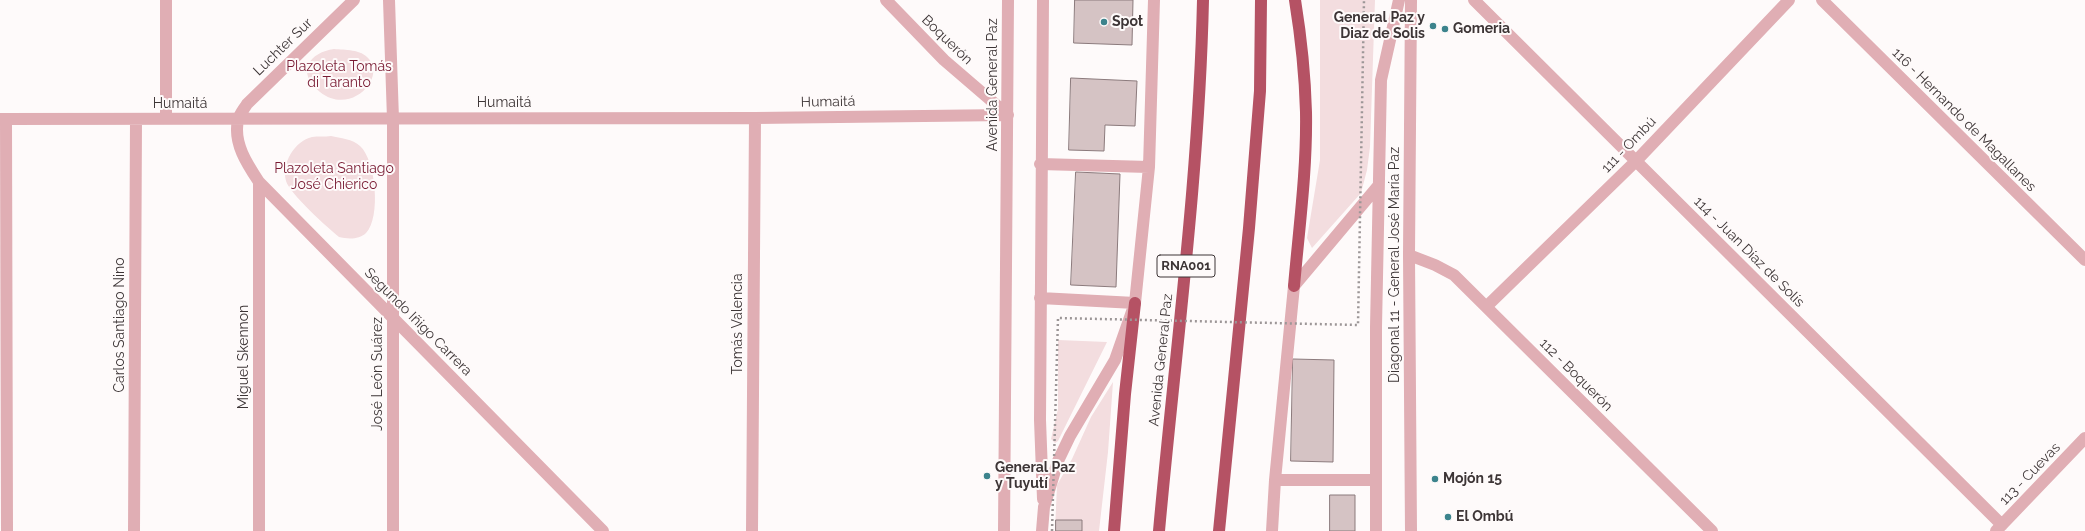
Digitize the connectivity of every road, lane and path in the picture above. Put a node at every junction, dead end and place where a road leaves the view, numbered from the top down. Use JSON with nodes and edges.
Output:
{"nodes":[{"id":1,"x":166,"y":0,"type":"edge"},
{"id":2,"x":354,"y":0,"type":"edge"},
{"id":3,"x":389,"y":0,"type":"edge"},
{"id":4,"x":886,"y":0,"type":"edge"},
{"id":5,"x":1008,"y":0,"type":"edge"},
{"id":6,"x":1043,"y":0,"type":"edge"},
{"id":7,"x":1154,"y":0,"type":"edge"},
{"id":8,"x":1202,"y":0,"type":"edge"},
{"id":9,"x":1261,"y":0,"type":"edge"},
{"id":10,"x":1295,"y":0,"type":"edge"},
{"id":11,"x":1364,"y":0,"type":"edge"},
{"id":12,"x":1398,"y":0,"type":"edge"},
{"id":13,"x":1411,"y":0,"type":"edge"},
{"id":14,"x":1474,"y":0,"type":"edge"},
{"id":15,"x":1789,"y":0,"type":"edge"},
{"id":16,"x":1822,"y":0,"type":"edge"},
{"id":17,"x":1008,"y":115,"type":"junction"},
{"id":18,"x":755,"y":118,"type":"junction"},
{"id":19,"x":3,"y":119,"type":"edge"},
{"id":20,"x":166,"y":119,"type":"junction"},
{"id":21,"x":393,"y":119,"type":"junction"},
{"id":22,"x":136,"y":120,"type":"junction"},
{"id":23,"x":238,"y":120,"type":"junction"},
{"id":24,"x":1636,"y":161,"type":"junction"},
{"id":25,"x":1040,"y":164,"type":"junction"},
{"id":26,"x":1149,"y":167,"type":"junction"},
{"id":27,"x":259,"y":182,"type":"junction"},
{"id":28,"x":1378,"y":186,"type":"junction"},
{"id":29,"x":1409,"y":255,"type":"junction"},
{"id":30,"x":2085,"y":260,"type":"edge"},
{"id":31,"x":1294,"y":286,"type":"junction"},
{"id":32,"x":1040,"y":298,"type":"junction"},
{"id":33,"x":1135,"y":303,"type":"junction"},
{"id":34,"x":1487,"y":306,"type":"junction"},
{"id":35,"x":392,"y":317,"type":"junction"},
{"id":36,"x":2085,"y":438,"type":"edge"},
{"id":37,"x":1275,"y":480,"type":"junction"},
{"id":38,"x":1376,"y":480,"type":"junction"},
{"id":39,"x":1044,"y":507,"type":"junction"},
{"id":40,"x":1999,"y":528,"type":"edge"},
{"id":41,"x":6,"y":531,"type":"edge"},
{"id":42,"x":134,"y":531,"type":"edge"},
{"id":43,"x":259,"y":531,"type":"edge"},
{"id":44,"x":393,"y":531,"type":"edge"},
{"id":45,"x":603,"y":531,"type":"edge"},
{"id":46,"x":752,"y":531,"type":"edge"},
{"id":47,"x":1004,"y":531,"type":"edge"},
{"id":48,"x":1042,"y":531,"type":"edge"},
{"id":49,"x":1052,"y":531,"type":"edge"},
{"id":50,"x":1114,"y":531,"type":"edge"},
{"id":51,"x":1159,"y":531,"type":"edge"},
{"id":52,"x":1219,"y":531,"type":"edge"},
{"id":53,"x":1272,"y":531,"type":"edge"},
{"id":54,"x":1376,"y":531,"type":"edge"},
{"id":55,"x":1411,"y":531,"type":"edge"},
{"id":56,"x":1712,"y":531,"type":"edge"}],
"edges":[{"from":1,"to":20,"type":"street"},
{"from":2,"to":23,"type":"street","name":"Luchter Sur"},
{"from":3,"to":21,"type":"street","name":"José León Suárez"},
{"from":4,"to":17,"type":"street","name":"Boquerón"},
{"from":5,"to":17,"type":"street","name":"Avenida General Paz"},
{"from":6,"to":25,"type":"street"},
{"from":7,"to":26,"type":"street"},
{"from":8,"to":51,"type":"highway","name":"Avenida General Paz","number":"RNA001"},
{"from":9,"to":52,"type":"highway"},
{"from":10,"to":31,"type":"highway"},
{"from":11,"to":49,"type":"path","bridge":true},
{"from":12,"to":28,"type":"street"},
{"from":13,"to":29,"type":"street","name":"Diagonal 11 - General José María Paz"},
{"from":14,"to":24,"type":"street","name":"114 - Juan Díaz de Solís"},
{"from":15,"to":24,"type":"street","name":"111 - Ombú"},
{"from":16,"to":30,"type":"street","name":"116 - Hernando de Magallanes"},
{"from":17,"to":18,"type":"street","name":"Humaitá"},
{"from":17,"to":47,"type":"street","name":"Avenida General Paz"},
{"from":18,"to":21,"type":"street","name":"Humaitá"},
{"from":18,"to":46,"type":"street","name":"Tomás Valencia"},
{"from":19,"to":22,"type":"street","name":"Humaitá"},
{"from":19,"to":41,"type":"street"},
{"from":20,"to":22,"type":"street","name":"Humaitá"},
{"from":20,"to":23,"type":"street","name":"Humaitá"},
{"from":21,"to":23,"type":"street","name":"Humaitá"},
{"from":21,"to":35,"type":"street","name":"José León Suárez"},
{"from":22,"to":42,"type":"street","name":"Carlos Santiago Nino"},
{"from":23,"to":27,"type":"street","name":"Segundo Iñigo Carrera"},
{"from":24,"to":34,"type":"street","name":"111 - Ombú"},
{"from":24,"to":40,"type":"street","name":"114 - Juan Díaz de Solís"},
{"from":25,"to":26,"type":"street"},
{"from":25,"to":32,"type":"street"},
{"from":26,"to":33,"type":"street"},
{"from":27,"to":35,"type":"street","name":"Segundo Iñigo Carrera"},
{"from":27,"to":43,"type":"street","name":"Miguel Skennon"},
{"from":28,"to":31,"type":"street"},
{"from":28,"to":38,"type":"street"},
{"from":29,"to":34,"type":"street","name":"112 - Boquerón"},
{"from":29,"to":55,"type":"street","name":"Diagonal 11 - General José María Paz"},
{"from":31,"to":37,"type":"street"},
{"from":32,"to":33,"type":"street"},
{"from":32,"to":39,"type":"street"},
{"from":33,"to":39,"type":"street"},
{"from":33,"to":50,"type":"highway"},
{"from":34,"to":56,"type":"street","name":"112 - Boquerón"},
{"from":35,"to":44,"type":"street","name":"José León Suárez"},
{"from":35,"to":45,"type":"street","name":"Segundo Iñigo Carrera"},
{"from":36,"to":40,"type":"street","name":"113 - Cuevas"},
{"from":37,"to":38,"type":"street"},
{"from":37,"to":53,"type":"street"},
{"from":38,"to":54,"type":"street"},
{"from":39,"to":48,"type":"street"}]}
